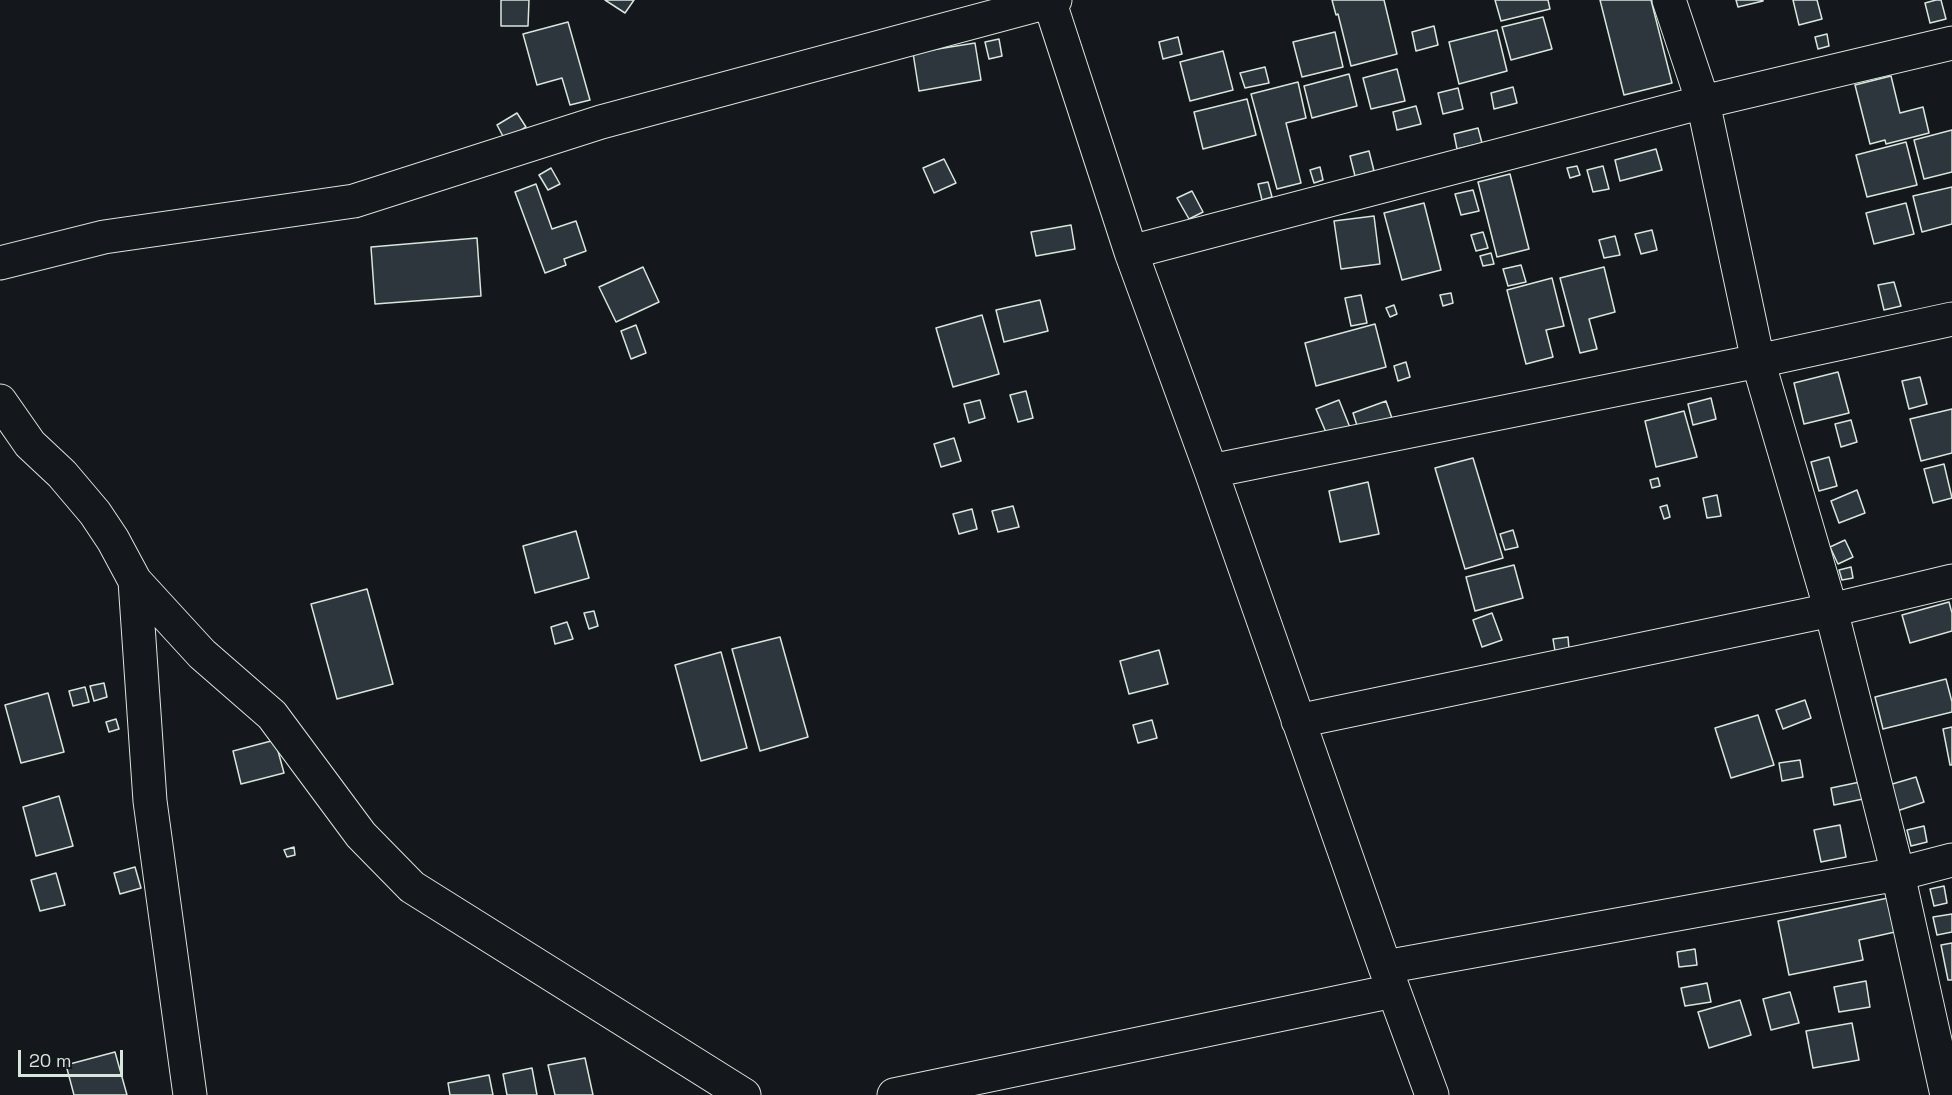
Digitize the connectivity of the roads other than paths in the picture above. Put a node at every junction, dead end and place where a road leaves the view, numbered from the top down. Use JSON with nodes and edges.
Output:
{"nodes":[{"id":1,"x":1051,"y":0,"type":"edge"},
{"id":2,"x":1670,"y":0,"type":"edge"},
{"id":3,"x":1952,"y":43,"type":"edge"},
{"id":4,"x":1703,"y":102,"type":"junction"},
{"id":5,"x":1131,"y":252,"type":"junction"},
{"id":6,"x":0,"y":263,"type":"edge"},
{"id":7,"x":1952,"y":319,"type":"edge"},
{"id":8,"x":1758,"y":361,"type":"junction"},
{"id":9,"x":0,"y":401,"type":"edge"},
{"id":10,"x":1211,"y":471,"type":"junction"},
{"id":11,"x":135,"y":581,"type":"junction"},
{"id":12,"x":1952,"y":581,"type":"edge"},
{"id":13,"x":1831,"y":610,"type":"junction"},
{"id":14,"x":1298,"y":721,"type":"junction"},
{"id":15,"x":1952,"y":860,"type":"edge"},
{"id":16,"x":1898,"y":874,"type":"junction"},
{"id":17,"x":1389,"y":979,"type":"junction"},
{"id":18,"x":190,"y":1095,"type":"edge"},
{"id":19,"x":744,"y":1095,"type":"edge"},
{"id":20,"x":894,"y":1095,"type":"edge"},
{"id":21,"x":1432,"y":1095,"type":"edge"},
{"id":22,"x":1947,"y":1095,"type":"edge"}],
"edges":[{"from":1,"to":5,"type":"street"},
{"from":1,"to":6,"type":"street"},
{"from":2,"to":4,"type":"street"},
{"from":3,"to":4,"type":"street"},
{"from":4,"to":5,"type":"street"},
{"from":4,"to":8,"type":"street"},
{"from":5,"to":10,"type":"street"},
{"from":7,"to":8,"type":"street"},
{"from":8,"to":10,"type":"street"},
{"from":8,"to":13,"type":"street"},
{"from":9,"to":11,"type":"street"},
{"from":10,"to":14,"type":"street"},
{"from":11,"to":18,"type":"street"},
{"from":11,"to":19,"type":"street"},
{"from":12,"to":13,"type":"street"},
{"from":13,"to":14,"type":"street"},
{"from":13,"to":16,"type":"street"},
{"from":14,"to":17,"type":"street"},
{"from":15,"to":16,"type":"street"},
{"from":16,"to":17,"type":"street"},
{"from":16,"to":22,"type":"street"},
{"from":17,"to":20,"type":"street"},
{"from":17,"to":21,"type":"street"}]}
